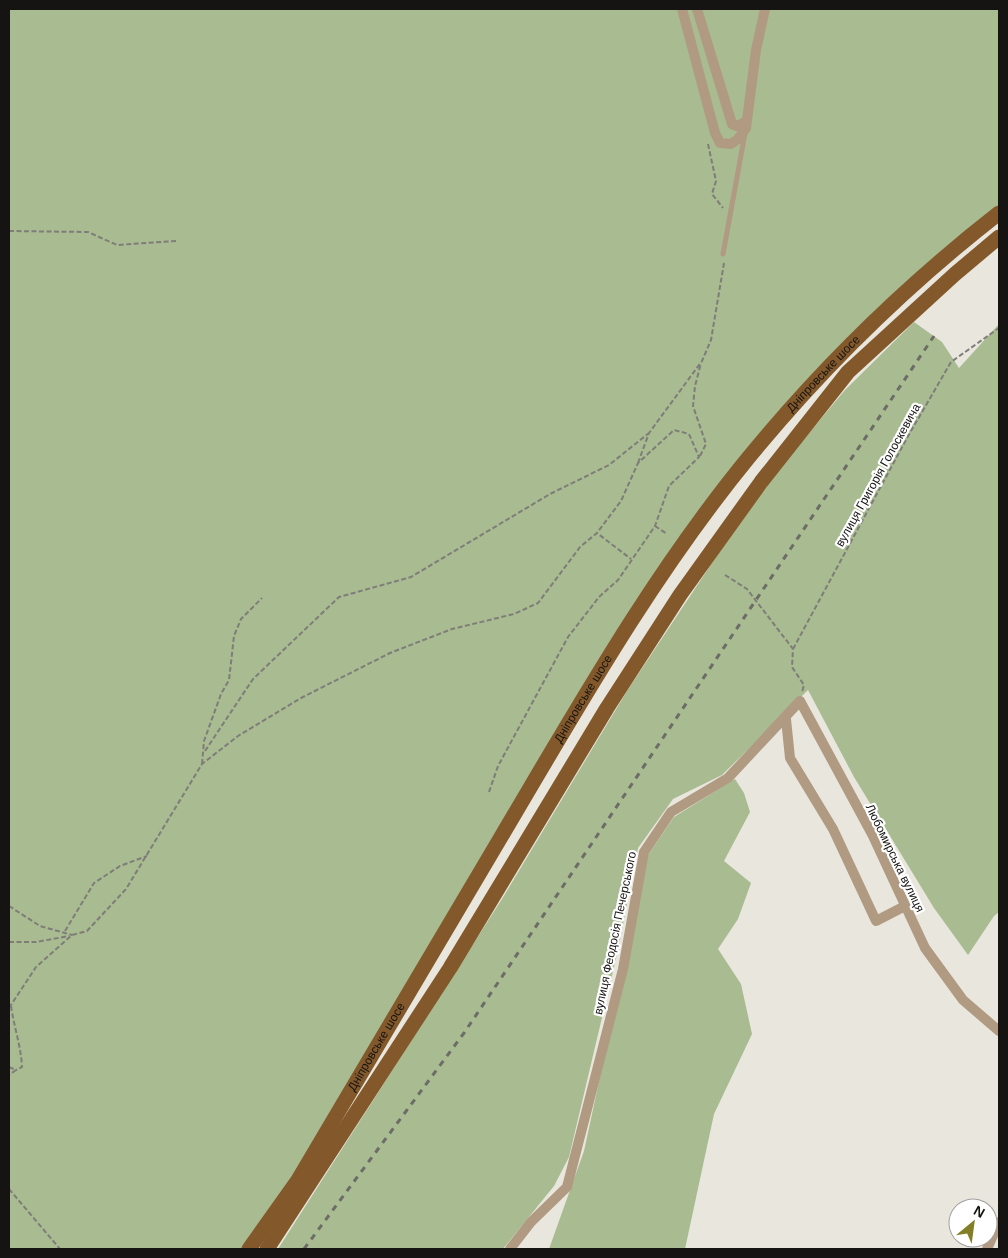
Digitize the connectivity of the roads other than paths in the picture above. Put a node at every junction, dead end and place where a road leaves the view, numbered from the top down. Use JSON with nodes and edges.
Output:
{"nodes":[{"id":1,"x":682,"y":9,"type":"edge"},
{"id":2,"x":697,"y":9,"type":"edge"},
{"id":3,"x":765,"y":9,"type":"edge"},
{"id":4,"x":746,"y":124,"type":"junction"},
{"id":5,"x":999,"y":213,"type":"edge"},
{"id":6,"x":999,"y":238,"type":"edge"},
{"id":7,"x":723,"y":254,"type":"road end"},
{"id":8,"x":786,"y":719,"type":"junction"},
{"id":9,"x":905,"y":906,"type":"junction"},
{"id":10,"x":999,"y":1031,"type":"edge"},
{"id":11,"x":999,"y":1222,"type":"edge"},
{"id":12,"x":249,"y":1249,"type":"edge"},
{"id":13,"x":267,"y":1249,"type":"edge"},
{"id":14,"x":510,"y":1249,"type":"edge"},
{"id":15,"x":987,"y":1249,"type":"edge"}],
"edges":[{"from":1,"to":4,"type":"street"},
{"from":2,"to":4,"type":"street"},
{"from":3,"to":4,"type":"street"},
{"from":4,"to":7,"type":"lane"},
{"from":5,"to":12,"type":"main road","name":"Дніпровське шосе"},
{"from":6,"to":13,"type":"main road","name":"Дніпровське шосе"},
{"from":8,"to":9,"type":"street","name":"Любомирська вулиця"},
{"from":8,"to":9,"type":"street"},
{"from":8,"to":14,"type":"street","name":"вулиця Феодосія Печерського"},
{"from":9,"to":10,"type":"street","name":"Любомирська вулиця"},
{"from":11,"to":15,"type":"street"}]}
